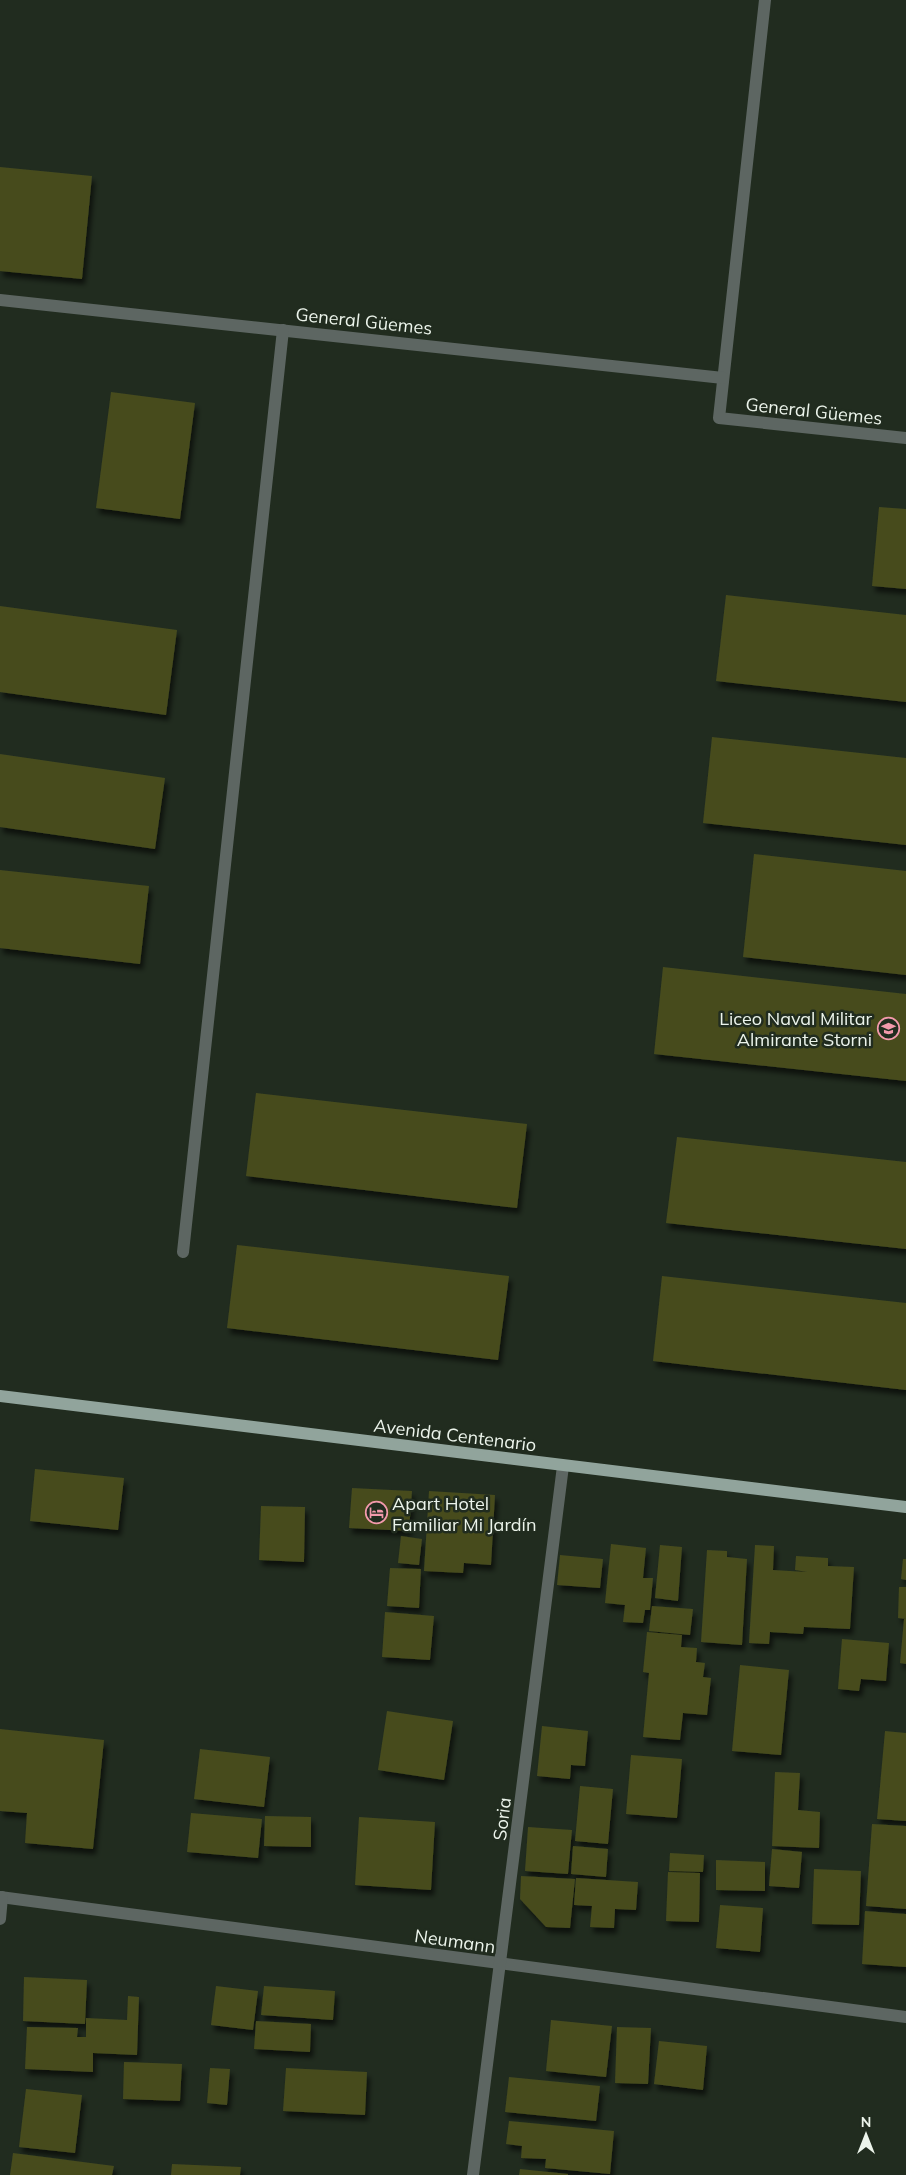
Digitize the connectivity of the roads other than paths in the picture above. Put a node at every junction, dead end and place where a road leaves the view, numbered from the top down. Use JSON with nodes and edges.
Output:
{"nodes":[{"id":1,"x":765,"y":0,"type":"edge"},
{"id":2,"x":0,"y":300,"type":"edge"},
{"id":3,"x":283,"y":330,"type":"junction"},
{"id":4,"x":723,"y":378,"type":"junction"},
{"id":5,"x":906,"y":438,"type":"edge"},
{"id":6,"x":183,"y":1252,"type":"dead end"},
{"id":7,"x":0,"y":1396,"type":"edge"},
{"id":8,"x":563,"y":1466,"type":"junction"},
{"id":9,"x":906,"y":1507,"type":"edge"},
{"id":10,"x":1,"y":1897,"type":"edge"},
{"id":11,"x":0,"y":1919,"type":"edge"},
{"id":12,"x":501,"y":1965,"type":"junction"},
{"id":13,"x":906,"y":2017,"type":"edge"},
{"id":14,"x":473,"y":2175,"type":"edge"}],
"edges":[{"from":1,"to":4,"type":"street"},
{"from":2,"to":3,"type":"street","name":"General Güemes"},
{"from":3,"to":4,"type":"street","name":"General Güemes"},
{"from":3,"to":6,"type":"street"},
{"from":4,"to":5,"type":"street","name":"General Güemes"},
{"from":7,"to":8,"type":"main road","name":"Avenida Centenario"},
{"from":8,"to":9,"type":"main road","name":"Avenida Centenario"},
{"from":8,"to":12,"type":"street","name":"Soria"},
{"from":10,"to":11,"type":"street"},
{"from":10,"to":12,"type":"street","name":"Neumann"},
{"from":12,"to":13,"type":"street","name":"Neumann"},
{"from":12,"to":14,"type":"street","name":"Soria"}]}
